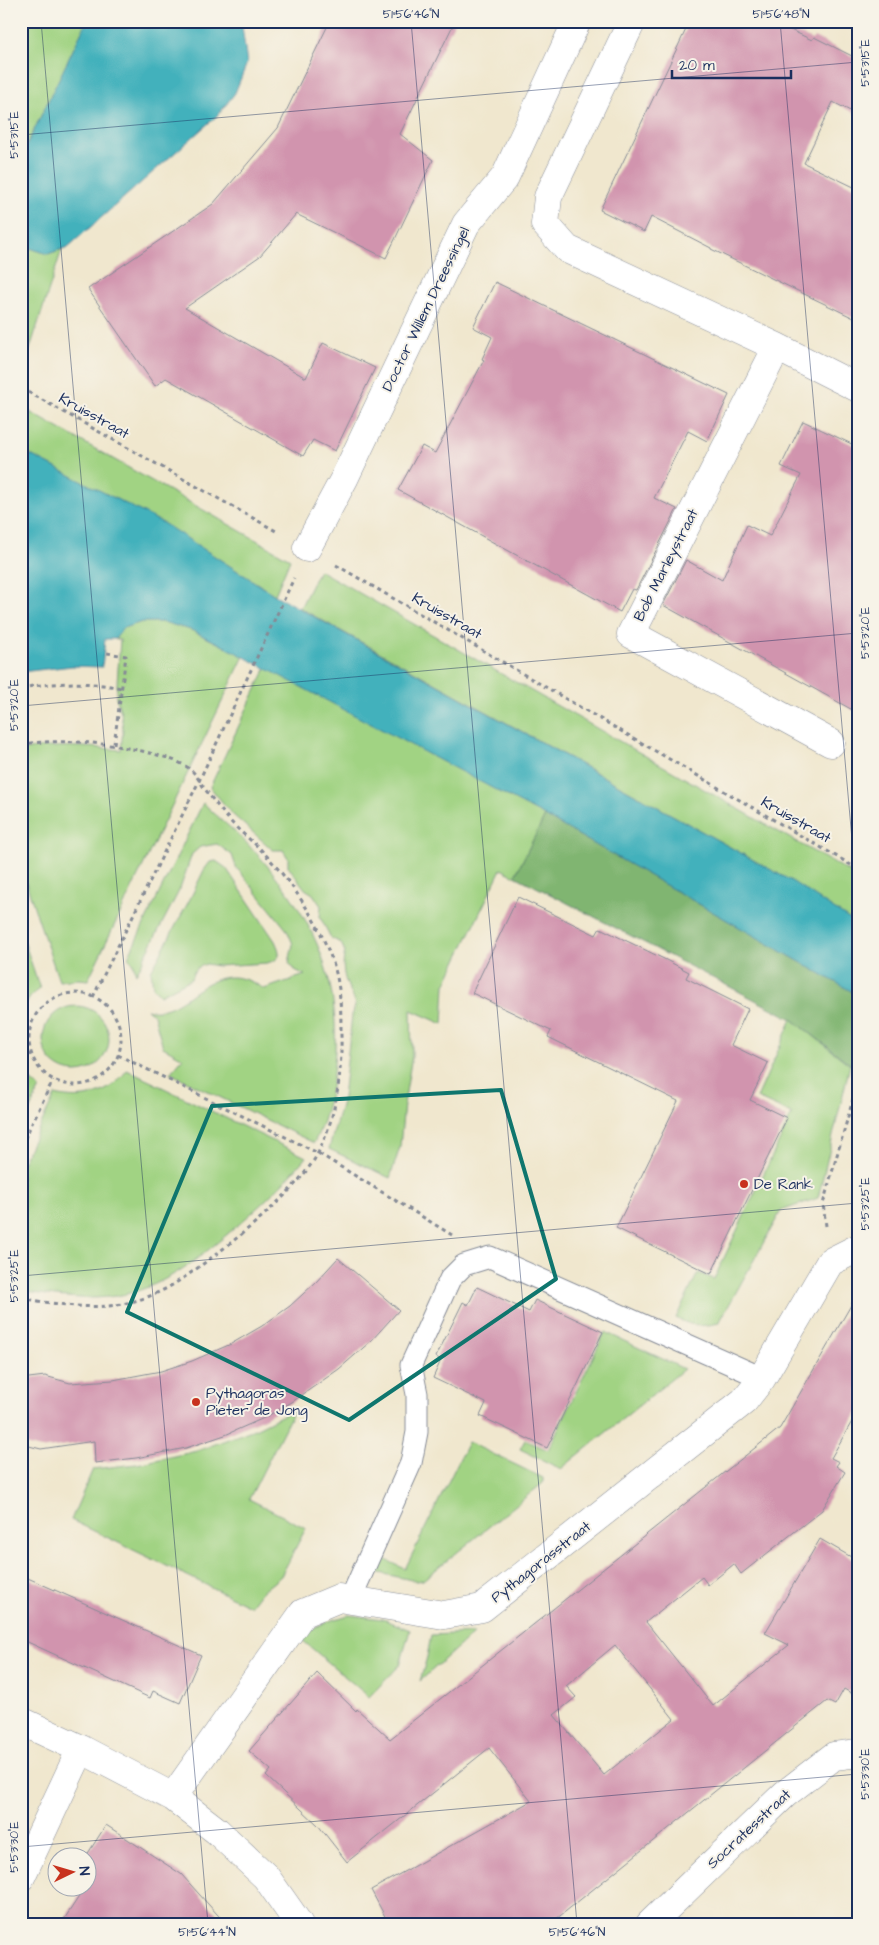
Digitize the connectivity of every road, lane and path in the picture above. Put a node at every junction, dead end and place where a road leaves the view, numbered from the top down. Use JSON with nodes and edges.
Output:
{"nodes":[{"id":1,"x":577,"y":21,"type":"edge"},
{"id":2,"x":632,"y":21,"type":"edge"},
{"id":3,"x":777,"y":347,"type":"junction"},
{"id":4,"x":21,"y":388,"type":"edge"},
{"id":5,"x":858,"y":388,"type":"edge"},
{"id":6,"x":307,"y":548,"type":"junction"},
{"id":7,"x":285,"y":597,"type":"dead end"},
{"id":8,"x":107,"y":653,"type":"dead end"},
{"id":9,"x":21,"y":688,"type":"edge"},
{"id":10,"x":121,"y":688,"type":"junction"},
{"id":11,"x":831,"y":743,"type":"dead end"},
{"id":12,"x":21,"y":744,"type":"edge"},
{"id":13,"x":114,"y":744,"type":"junction"},
{"id":14,"x":199,"y":781,"type":"junction"},
{"id":15,"x":858,"y":869,"type":"edge"},
{"id":16,"x":93,"y":997,"type":"junction"},
{"id":17,"x":31,"y":1054,"type":"junction"},
{"id":18,"x":118,"y":1055,"type":"junction"},
{"id":19,"x":21,"y":1058,"type":"edge"},
{"id":20,"x":53,"y":1080,"type":"junction"},
{"id":21,"x":858,"y":1082,"type":"edge"},
{"id":22,"x":21,"y":1146,"type":"edge"},
{"id":23,"x":318,"y":1153,"type":"junction"},
{"id":24,"x":858,"y":1248,"type":"edge"},
{"id":25,"x":490,"y":1257,"type":"junction"},
{"id":26,"x":830,"y":1262,"type":"junction"},
{"id":27,"x":21,"y":1298,"type":"edge"},
{"id":28,"x":762,"y":1378,"type":"junction"},
{"id":29,"x":350,"y":1600,"type":"junction"},
{"id":30,"x":21,"y":1721,"type":"edge"},
{"id":31,"x":81,"y":1749,"type":"junction"},
{"id":32,"x":858,"y":1753,"type":"edge"},
{"id":33,"x":173,"y":1798,"type":"junction"},
{"id":34,"x":21,"y":1877,"type":"edge"},
{"id":35,"x":299,"y":1924,"type":"edge"},
{"id":36,"x":650,"y":1924,"type":"edge"}],
"edges":[{"from":1,"to":6,"type":"street","name":"Doctor Willem Dreessingel"},
{"from":2,"to":3,"type":"street"},
{"from":3,"to":5,"type":"street"},
{"from":3,"to":11,"type":"street","name":"Bob Marleystraat"},
{"from":4,"to":6,"type":"path","name":"Kruisstraat"},
{"from":6,"to":15,"type":"path","name":"Kruisstraat"},
{"from":7,"to":14,"type":"path"},
{"from":8,"to":10,"type":"path"},
{"from":9,"to":10,"type":"path"},
{"from":10,"to":13,"type":"path"},
{"from":12,"to":13,"type":"path"},
{"from":13,"to":14,"type":"path"},
{"from":14,"to":16,"type":"path"},
{"from":14,"to":23,"type":"path"},
{"from":16,"to":17,"type":"path"},
{"from":16,"to":18,"type":"path"},
{"from":17,"to":19,"type":"path"},
{"from":17,"to":20,"type":"path"},
{"from":18,"to":20,"type":"path"},
{"from":18,"to":23,"type":"path"},
{"from":20,"to":22,"type":"path"},
{"from":21,"to":26,"type":"path"},
{"from":23,"to":25,"type":"path"},
{"from":23,"to":27,"type":"path"},
{"from":24,"to":26,"type":"street"},
{"from":25,"to":28,"type":"lane"},
{"from":25,"to":29,"type":"lane"},
{"from":26,"to":28,"type":"street","name":"Pythagorasstraat"},
{"from":28,"to":29,"type":"street","name":"Pythagorasstraat"},
{"from":29,"to":33,"type":"street","name":"Pythagorasstraat"},
{"from":30,"to":31,"type":"street"},
{"from":31,"to":33,"type":"street"},
{"from":31,"to":34,"type":"street"},
{"from":32,"to":36,"type":"street","name":"Socratesstraat"},
{"from":33,"to":35,"type":"street"}]}
